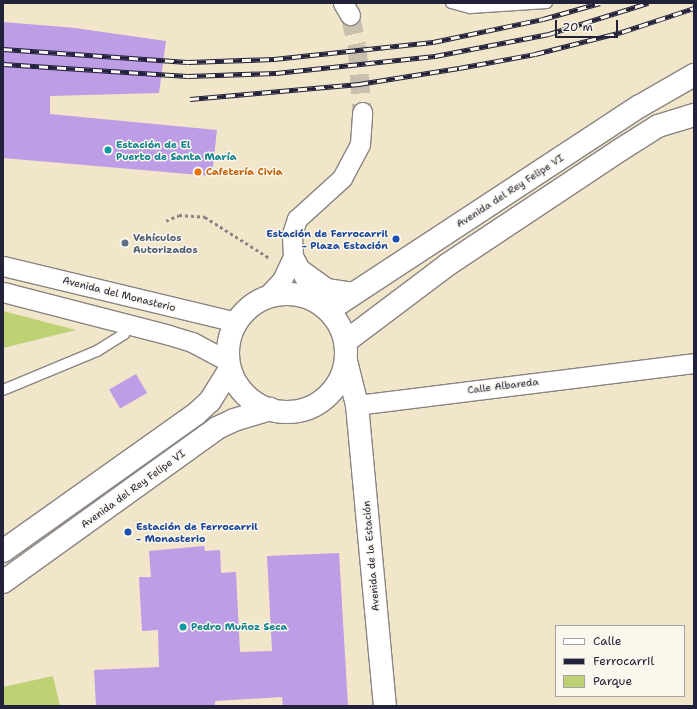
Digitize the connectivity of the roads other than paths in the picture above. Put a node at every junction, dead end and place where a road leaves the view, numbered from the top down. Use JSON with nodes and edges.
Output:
{"nodes":[{"id":1,"x":451,"y":3,"type":"edge"},
{"id":2,"x":546,"y":3,"type":"edge"},
{"id":3,"x":694,"y":75,"type":"edge"},
{"id":4,"x":362,"y":112,"type":"tunnel mouth"},
{"id":5,"x":694,"y":115,"type":"edge"},
{"id":6,"x":295,"y":260,"type":"junction"},
{"id":7,"x":3,"y":266,"type":"edge"},
{"id":8,"x":3,"y":292,"type":"edge"},
{"id":9,"x":355,"y":292,"type":"junction"},
{"id":10,"x":267,"y":296,"type":"junction"},
{"id":11,"x":322,"y":306,"type":"junction"},
{"id":12,"x":236,"y":322,"type":"junction"},
{"id":13,"x":128,"y":325,"type":"junction"},
{"id":14,"x":346,"y":351,"type":"junction"},
{"id":15,"x":694,"y":363,"type":"edge"},
{"id":16,"x":228,"y":366,"type":"junction"},
{"id":17,"x":3,"y":390,"type":"edge"},
{"id":18,"x":357,"y":405,"type":"junction"},
{"id":19,"x":270,"y":410,"type":"junction"},
{"id":20,"x":3,"y":551,"type":"edge"},
{"id":21,"x":3,"y":582,"type":"edge"},
{"id":22,"x":385,"y":706,"type":"edge"}],
"edges":[{"from":1,"to":2,"type":"lane"},
{"from":3,"to":9,"type":"main road","name":"Avenida del Rey Felipe VI"},
{"from":4,"to":6,"type":"street"},
{"from":5,"to":14,"type":"main road"},
{"from":6,"to":9,"type":"street"},
{"from":6,"to":10,"type":"street"},
{"from":6,"to":11,"type":"street"},
{"from":7,"to":12,"type":"street","name":"Avenida del Monasterio"},
{"from":8,"to":13,"type":"street"},
{"from":9,"to":11,"type":"main road","name":"Avenida del Rey Felipe VI"},
{"from":10,"to":11,"type":"main road"},
{"from":10,"to":12,"type":"main road"},
{"from":11,"to":14,"type":"main road"},
{"from":12,"to":16,"type":"main road"},
{"from":13,"to":16,"type":"street"},
{"from":13,"to":17,"type":"lane"},
{"from":14,"to":18,"type":"main road"},
{"from":14,"to":19,"type":"main road"},
{"from":15,"to":18,"type":"street","name":"Calle Albareda"},
{"from":16,"to":19,"type":"main road"},
{"from":16,"to":20,"type":"main road"},
{"from":18,"to":22,"type":"main road","name":"Avenida de la Estación"},
{"from":19,"to":21,"type":"main road","name":"Avenida del Rey Felipe VI"}]}
